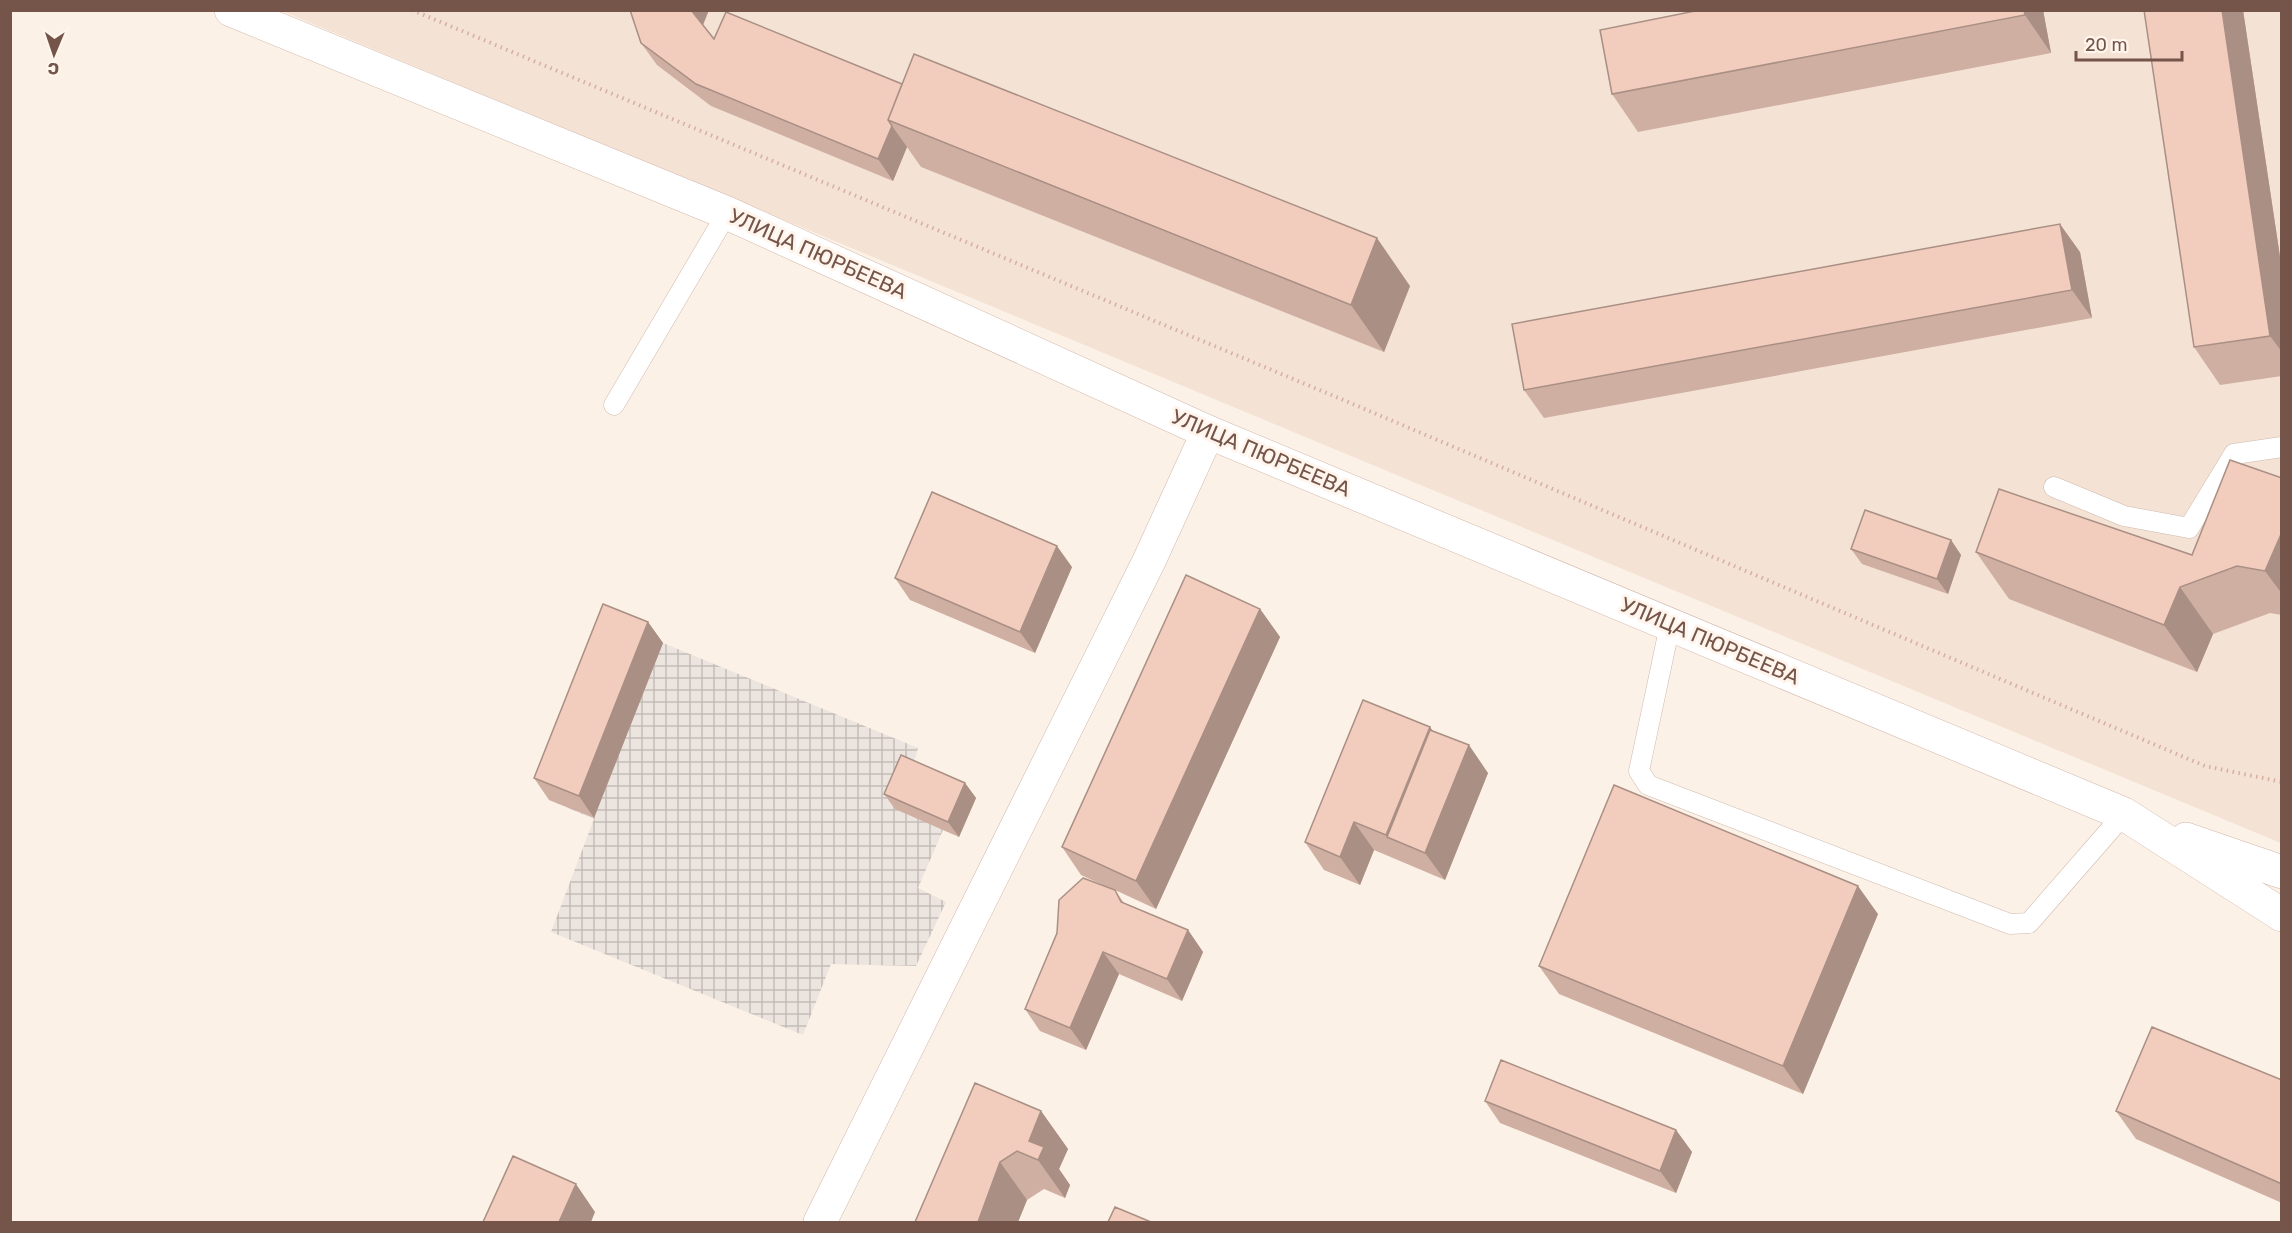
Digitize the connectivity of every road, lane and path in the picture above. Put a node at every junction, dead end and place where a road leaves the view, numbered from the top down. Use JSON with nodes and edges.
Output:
{"nodes":[{"id":1,"x":231,"y":10,"type":"edge"},
{"id":2,"x":412,"y":10,"type":"edge"},
{"id":3,"x":727,"y":213,"type":"junction"},
{"id":4,"x":614,"y":405,"type":"dead end"},
{"id":5,"x":1208,"y":432,"type":"junction"},
{"id":6,"x":2282,"y":447,"type":"edge"},
{"id":7,"x":2054,"y":487,"type":"dead end"},
{"id":8,"x":1670,"y":625,"type":"junction"},
{"id":9,"x":2282,"y":782,"type":"edge"},
{"id":10,"x":2127,"y":817,"type":"junction"},
{"id":11,"x":2282,"y":872,"type":"edge"},
{"id":12,"x":2282,"y":915,"type":"edge"},
{"id":13,"x":819,"y":1222,"type":"edge"}],
"edges":[{"from":1,"to":3,"type":"main road","name":"УЛИЦА ПЮРБЕЕВА"},
{"from":2,"to":9,"type":"path"},
{"from":3,"to":4,"type":"lane"},
{"from":3,"to":5,"type":"main road","name":"УЛИЦА ПЮРБЕЕВА"},
{"from":5,"to":8,"type":"main road","name":"УЛИЦА ПЮРБЕЕВА"},
{"from":5,"to":13,"type":"main road"},
{"from":6,"to":7,"type":"lane"},
{"from":8,"to":10,"type":"main road","name":"УЛИЦА ПЮРБЕЕВА"},
{"from":8,"to":10,"type":"lane"},
{"from":10,"to":11,"type":"main road"},
{"from":10,"to":12,"type":"main road","name":"УЛИЦА ПЮРБЕЕВА"}]}
